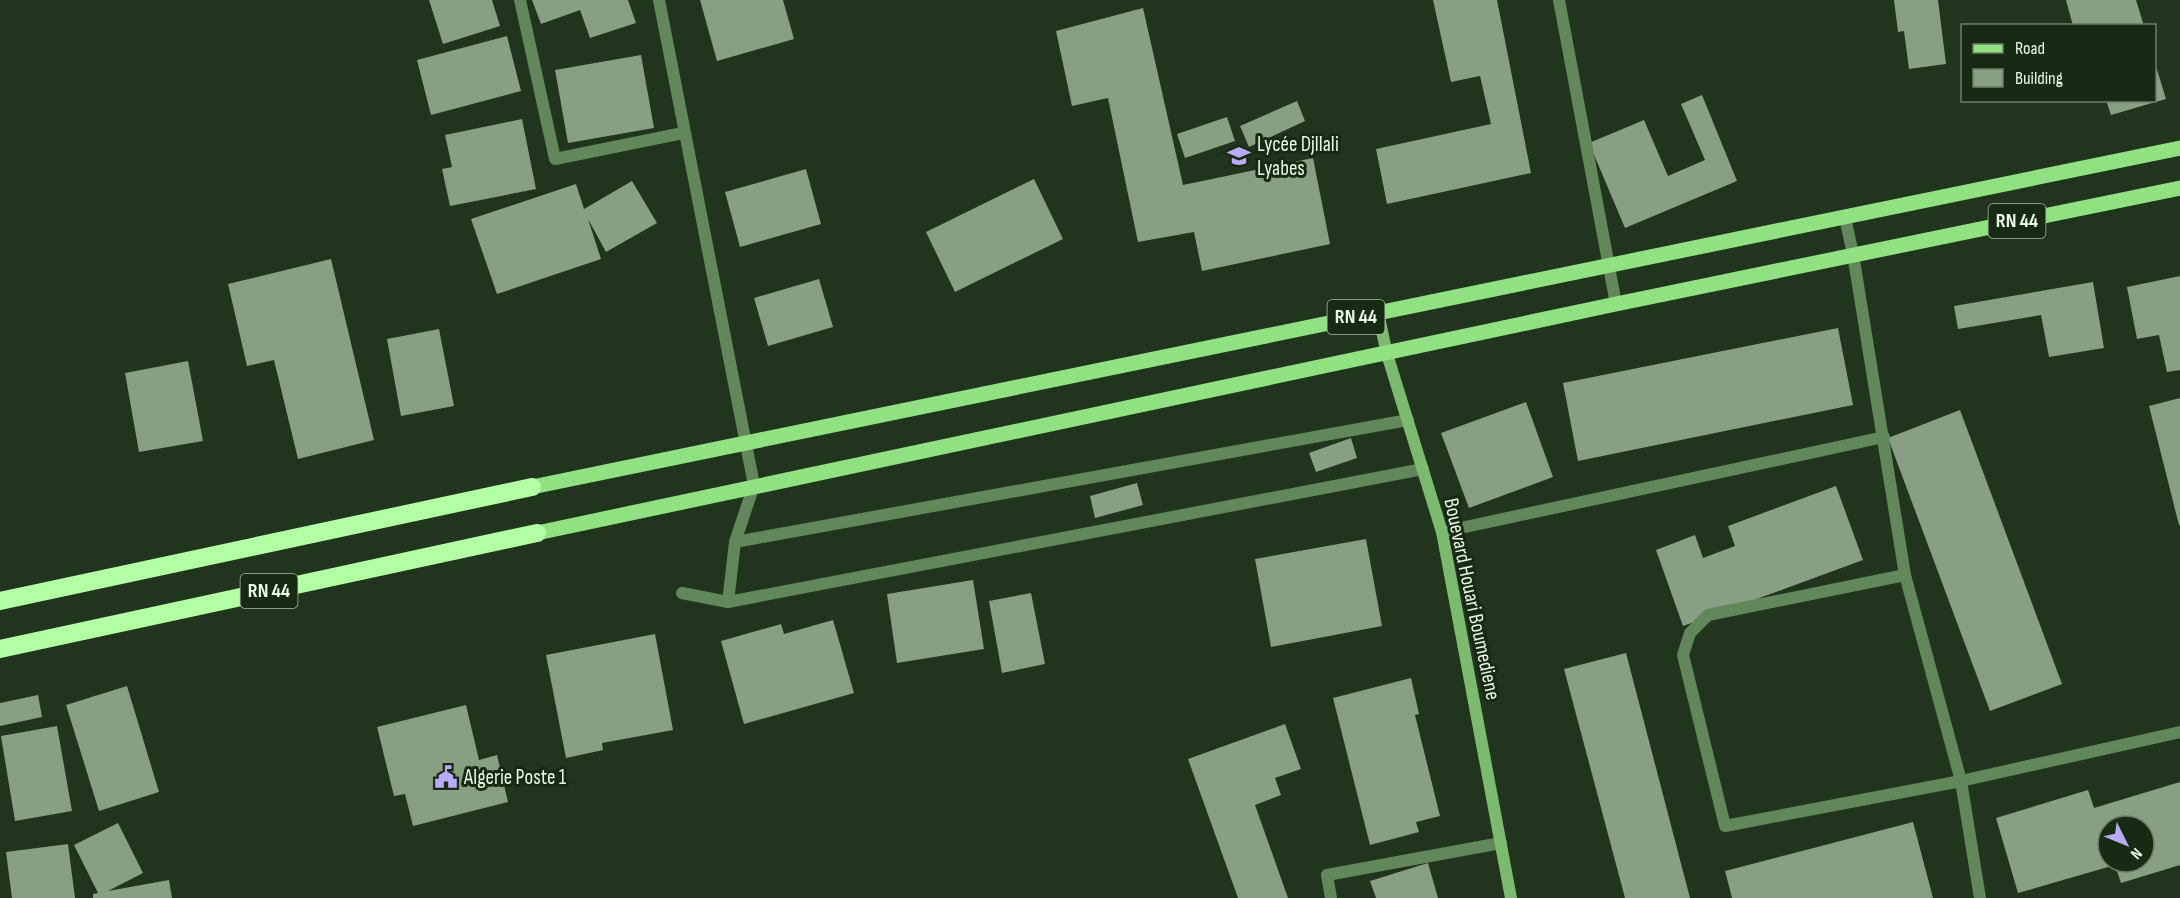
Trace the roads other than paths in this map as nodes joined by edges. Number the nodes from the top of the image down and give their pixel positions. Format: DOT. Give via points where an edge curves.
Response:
graph roads {
  1 [pos="520,0"];
  2 [pos="659,0"];
  3 [pos="1559,0"];
  4 [pos="683,133"];
  5 [pos="2180,148"];
  6 [pos="2180,188"];
  7 [pos="1845,218"];
  8 [pos="1853,254"];
  9 [pos="1609,266"];
  10 [pos="1616,303"];
  11 [pos="1378,313"];
  12 [pos="1387,354"];
  13 [pos="1408,420"];
  14 [pos="1884,437"];
  15 [pos="745,443"];
  16 [pos="1423,469"];
  17 [pos="754,485"];
  18 [pos="532,487"];
  19 [pos="1442,532"];
  20 [pos="537,533"];
  21 [pos="735,542"];
  22 [pos="1905,575"];
  23 [pos="682,593"];
  24 [pos="0,601"];
  25 [pos="728,602"];
  26 [pos="0,649"];
  27 [pos="2180,732"];
  28 [pos="1961,781"];
  29 [pos="1501,843"];
  30 [pos="1331,898"];
  31 [pos="1511,898"];
  32 [pos="1980,898"];
  1 -- 4 [label="street" via="555,159"];
  2 -- 4 [label="street"];
  3 -- 9 [label="street"];
  4 -- 15 [label="street"];
  5 -- 7 [label="main road, RN 44"];
  6 -- 8 [label="main road, RN 44"];
  7 -- 8 [label="street"];
  7 -- 9 [label="main road, RN 44"];
  8 -- 10 [label="main road, RN 44"];
  8 -- 14 [label="street"];
  9 -- 10 [label="street"];
  9 -- 11 [label="main road, RN 44"];
  10 -- 12 [label="main road, RN 44"];
  11 -- 12 [label="street, Bouevard Houari Boumediene"];
  11 -- 15 [label="main road, RN 44"];
  12 -- 13 [label="street, Bouevard Houari Boumediene"];
  12 -- 17 [label="main road, RN 44"];
  13 -- 16 [label="street, Bouevard Houari Boumediene"];
  13 -- 21 [label="street"];
  14 -- 19 [label="street"];
  14 -- 22 [label="street"];
  15 -- 17 [label="street"];
  15 -- 18 [label="main road, RN 44"];
  16 -- 19 [label="street, Bouevard Houari Boumediene"];
  16 -- 25 [label="street"];
  17 -- 20 [label="main road, RN 44"];
  17 -- 21 [label="street"];
  18 -- 24 [label="highway, RN 44"];
  19 -- 29 [label="street, Bouevard Houari Boumediene"];
  20 -- 26 [label="highway, RN 44"];
  21 -- 25 [label="street"];
  22 -- 28 [label="street"];
  22 -- 28 [label="street" via="1708,615 1690,633 1683,655 1725,826"];
  23 -- 25 [label="street"];
  27 -- 28 [label="street"];
  28 -- 32 [label="street"];
  29 -- 30 [label="street" via="1327,875"];
  29 -- 31 [label="street, Bouevard Houari Boumediene"];
}
